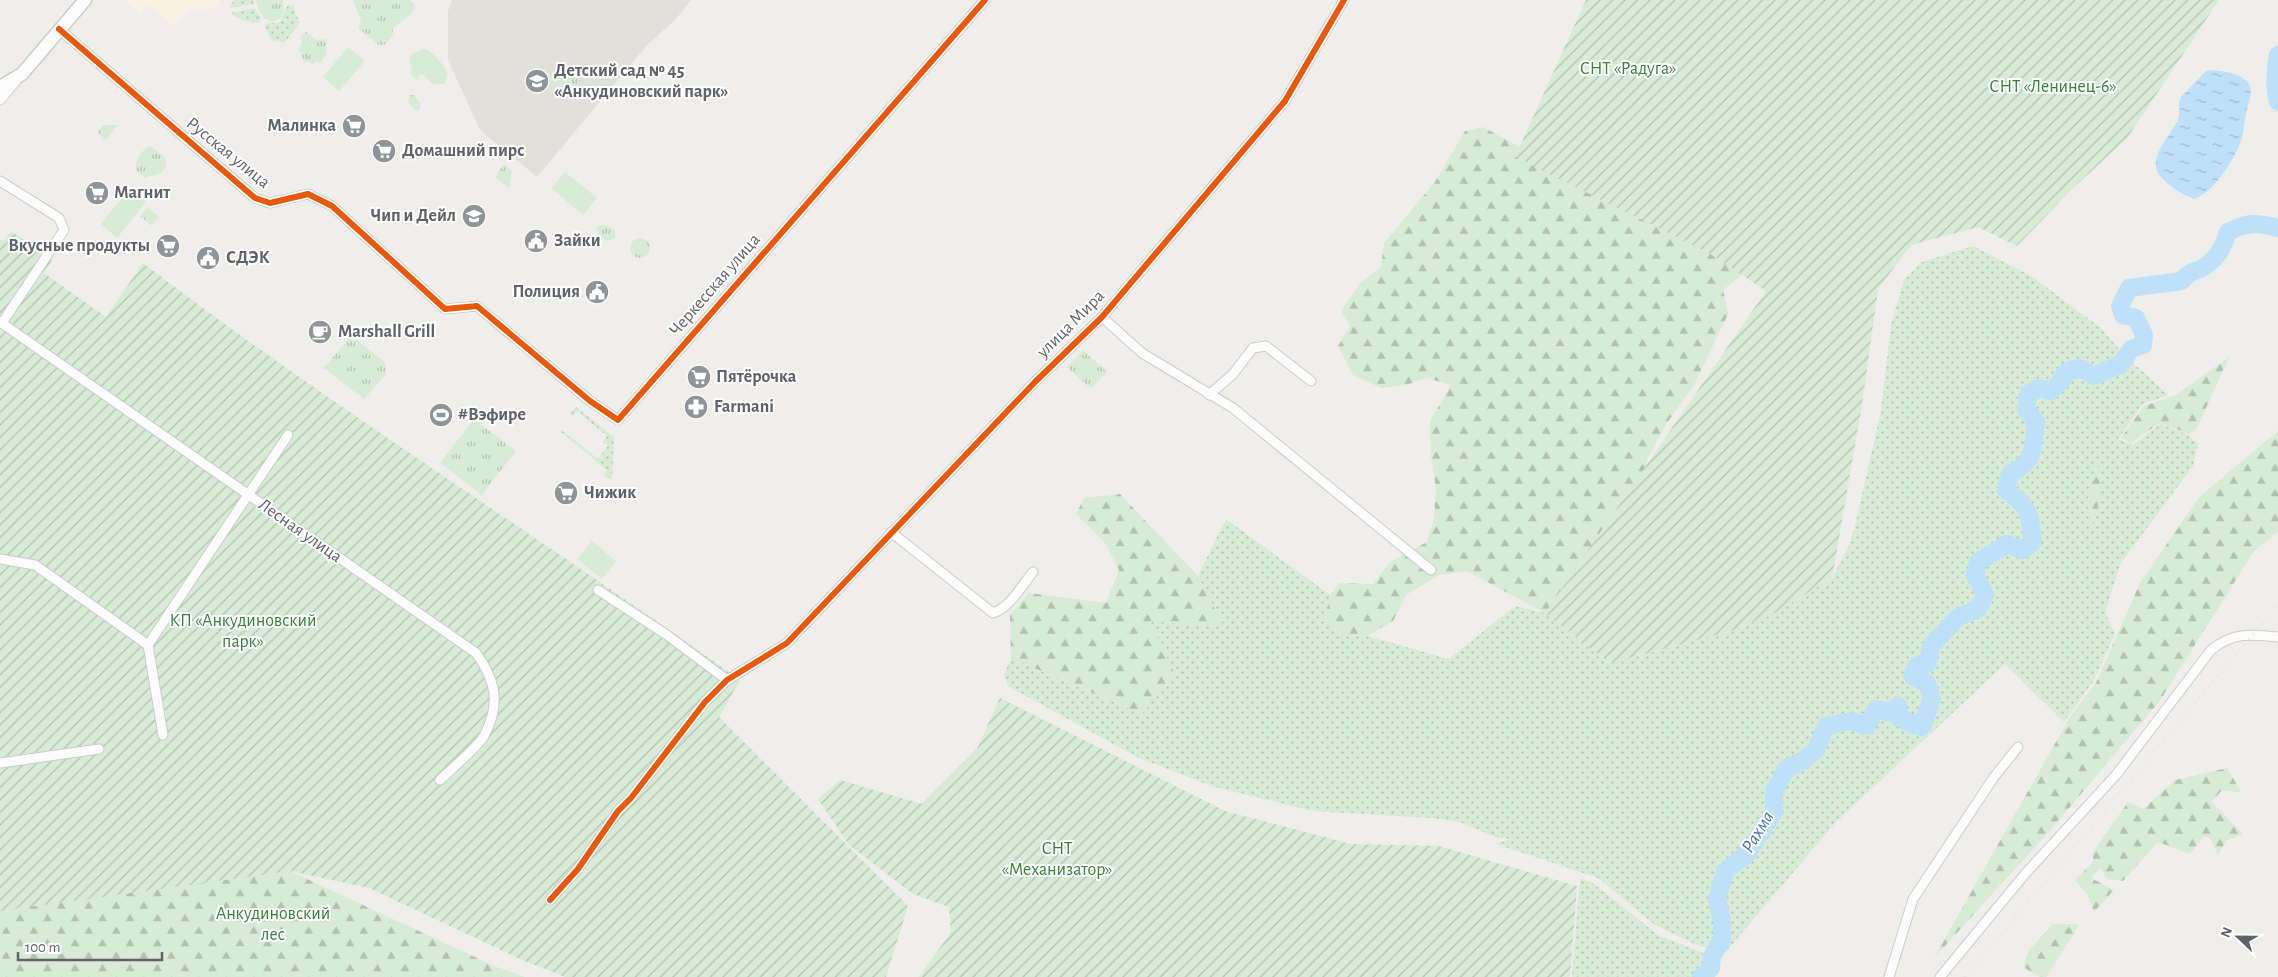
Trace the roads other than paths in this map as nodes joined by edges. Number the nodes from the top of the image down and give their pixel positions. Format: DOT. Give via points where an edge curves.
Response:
graph roads {
  1 [pos="85,0"];
  2 [pos="985,0"];
  3 [pos="1344,0"];
  4 [pos="58,29"];
  5 [pos="22,74"];
  6 [pos="0,87"];
  7 [pos="0,100"];
  8 [pos="0,181"];
  9 [pos="435,300"];
  10 [pos="1102,317"];
  11 [pos="1,322"];
  12 [pos="1310,381"];
  13 [pos="1209,394"];
  14 [pos="288,435"];
  15 [pos="248,495"];
  16 [pos="891,532"];
  17 [pos="0,558"];
  18 [pos="1431,570"];
  19 [pos="1033,572"];
  20 [pos="598,590"];
  21 [pos="2278,637"];
  22 [pos="148,645"];
  23 [pos="727,680"];
  24 [pos="163,735"];
  25 [pos="2018,747"];
  26 [pos="99,748"];
  27 [pos="0,763"];
  28 [pos="440,780"];
  29 [pos="550,900"];
  30 [pos="1889,977"];
  31 [pos="1940,977"];
  1 -- 4 [label="street"];
  2 -- 9 [label="street, Черкесская улица" via="618,420 590,401 477,306 445,309"];
  3 -- 10 [label="street, улица Мира" via="1285,101"];
  4 -- 5 [label="street"];
  4 -- 9 [label="street, Русская улица" via="255,198 270,203 308,194 332,206"];
  5 -- 6 [label="street"];
  5 -- 7 [label="street"];
  8 -- 11 [label="street" via="59,218 64,230"];
  10 -- 13 [label="street, улица Мира" via="1142,353"];
  10 -- 16 [label="street, улица Мира"];
  11 -- 15 [label="street, Лесная улица"];
  12 -- 13 [label="street" via="1266,346 1260,345 1253,348 1233,374"];
  13 -- 18 [label="street, улица Мира" via="1233,408 1286,450"];
  14 -- 15 [label="street"];
  15 -- 22 [label="street"];
  15 -- 28 [label="street, Лесная улица" via="476,654 489,671 495,707 483,737"];
  16 -- 19 [label="street" via="993,613 1009,603"];
  16 -- 23 [label="street, улица Мира" via="787,643"];
  17 -- 22 [label="street" via="34,565"];
  20 -- 23 [label="street" via="667,635"];
  21 -- 31 [label="street" via="2253,634 2224,640 2211,650 2116,775 2025,874"];
  22 -- 24 [label="street"];
  23 -- 29 [label="street, улица Мира" via="618,811 578,869"];
  25 -- 30 [label="street" via="1994,777 1913,900"];
  26 -- 27 [label="street"];
}
